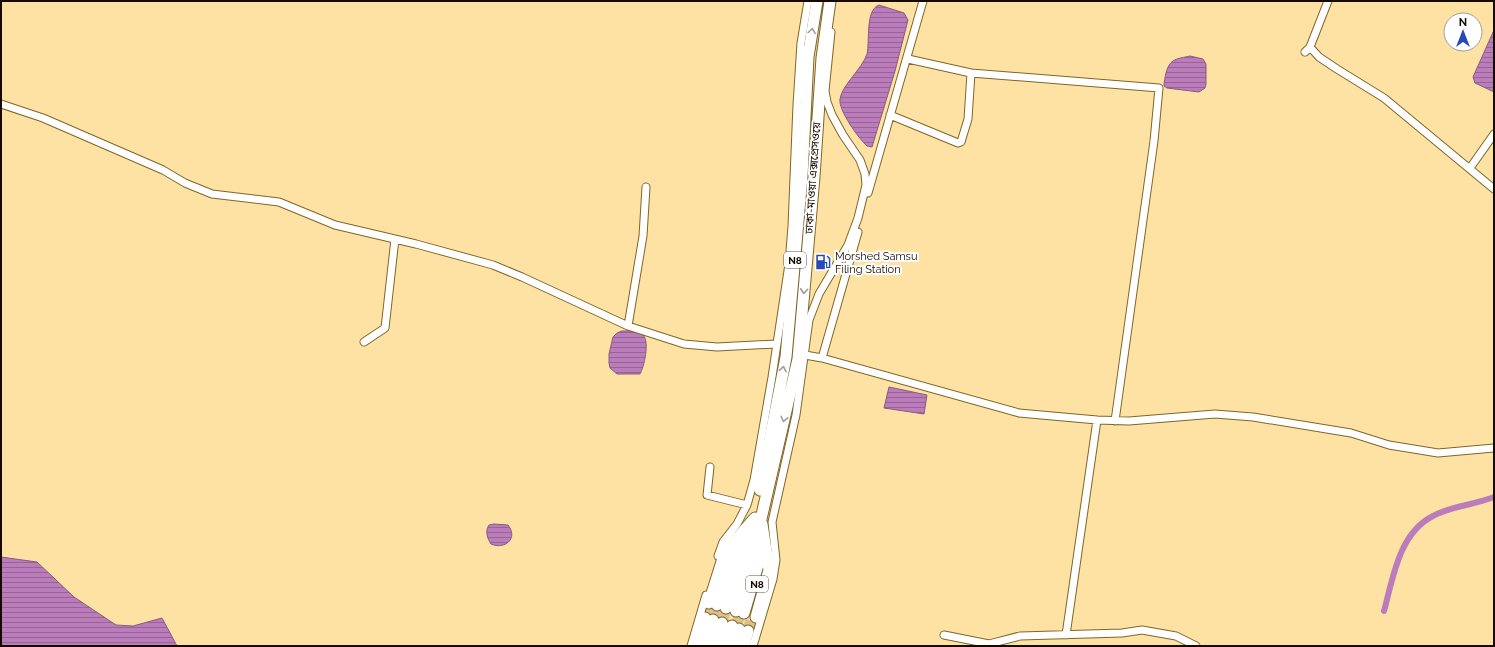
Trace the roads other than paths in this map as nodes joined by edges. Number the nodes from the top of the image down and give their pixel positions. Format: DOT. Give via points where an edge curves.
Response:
graph roads {
  1 [pos="808,1"];
  2 [pos="818,1"];
  3 [pos="830,1"];
  4 [pos="836,1"];
  5 [pos="923,1"];
  6 [pos="1328,1"];
  7 [pos="908,59"];
  8 [pos="971,73"];
  9 [pos="1,104"];
  10 [pos="890,115"];
  11 [pos="1494,134"];
  12 [pos="1470,168"];
  13 [pos="646,187"];
  14 [pos="1494,189"];
  15 [pos="396,239"];
  16 [pos="628,326"];
  17 [pos="364,342"];
  18 [pos="776,344"];
  19 [pos="805,355"];
  20 [pos="822,358"];
  21 [pos="1096,420"];
  22 [pos="1115,421"];
  23 [pos="1494,448"];
  24 [pos="710,467"];
  25 [pos="747,505"];
  26 [pos="752,522"];
  27 [pos="764,537"];
  28 [pos="733,610"];
  29 [pos="728,625"];
  30 [pos="944,635"];
  31 [pos="1066,635"];
  32 [pos="690,646"];
  33 [pos="696,646"];
  34 [pos="700,646"];
  35 [pos="705,646"];
  36 [pos="709,646"];
  37 [pos="715,646"];
  38 [pos="720,646"];
  39 [pos="726,646"];
  40 [pos="731,646"];
  41 [pos="734,646"];
  42 [pos="738,646"];
  43 [pos="744,646"];
  44 [pos="748,646"];
  45 [pos="754,646"];
  46 [pos="1196,646"];
  1 -- 18 [label="street" via="801,43 789,264"];
  26 -- 2 [label="highway, ঢাকা-মাওয়া এক্সপ্রেসওয়ে / N8, one-way" via="786,357 802,176 808,58"];
  3 -- 26 [label="highway, ঢাকা-মাওয়া এক্সপ্রেসওয়ে / N8, one-way" via="822,58 798,359"];
  4 -- 19 [label="street" via="826,84 827,102 839,128 860,160 866,185 848,245 812,309"];
  5 -- 7 [label="street"];
  6 -- 12 [label="street" via="1307,50 1384,98"];
  7 -- 8 [label="street"];
  7 -- 10 [label="street"];
  8 -- 10 [label="street" via="968,119 960,143"];
  8 -- 22 [label="street" via="1159,88"];
  9 -- 15 [label="street" via="43,118 212,194 279,202 335,225"];
  10 -- 20 [label="street"];
  11 -- 12 [label="street"];
  12 -- 14 [label="street"];
  13 -- 16 [label="street" via="643,236"];
  15 -- 16 [label="street" via="493,265"];
  15 -- 17 [label="street" via="385,328"];
  16 -- 18 [label="street" via="684,344 717,347"];
  18 -- 25 [label="street" via="754,480"];
  19 -- 20 [label="street"];
  19 -- 45 [label="street" via="796,415 772,522 776,560 774,573"];
  20 -- 21 [label="street" via="1019,412"];
  21 -- 22 [label="street"];
  21 -- 31 [label="street"];
  22 -- 23 [label="street" via="1215,414 1328,428 1389,445 1438,453"];
  24 -- 25 [label="street" via="707,495"];
  25 -- 32 [label="street" via="723,542"];
  26 -- 27 [label="highway, ঢাকা-মাওয়া এক্সপ্রেসওয়ে / N8"];
  26 -- 28 [label="highway, ঢাকা-মাওয়া এক্সপ্রেসওয়ে / N8"];
  26 -- 28 [label="highway, ঢাকা-মাওয়া এক্সপ্রেসওয়ে / N8"];
  26 -- 28 [label="highway, ঢাকা-মাওয়া এক্সপ্রেসওয়ে / N8" via="734,541"];
  27 -- 28 [label="highway, ঢাকা-মাওয়া এক্সপ্রেসওয়ে / N8"];
  27 -- 28 [label="highway, ঢাকা-মাওয়া এক্সপ্রেসওয়ে / N8" via="767,557"];
  29 -- 33 [label="highway"];
  29 -- 34 [label="highway"];
  29 -- 35 [label="highway"];
  29 -- 36 [label="highway"];
  29 -- 37 [label="highway"];
  29 -- 38 [label="highway"];
  29 -- 39 [label="highway"];
  29 -- 40 [label="highway"];
  29 -- 41 [label="highway"];
  29 -- 42 [label="highway"];
  29 -- 43 [label="highway"];
  29 -- 44 [label="highway"];
  30 -- 31 [label="street" via="989,644 1020,636"];
  31 -- 46 [label="street" via="1142,630 1176,636"];
}
